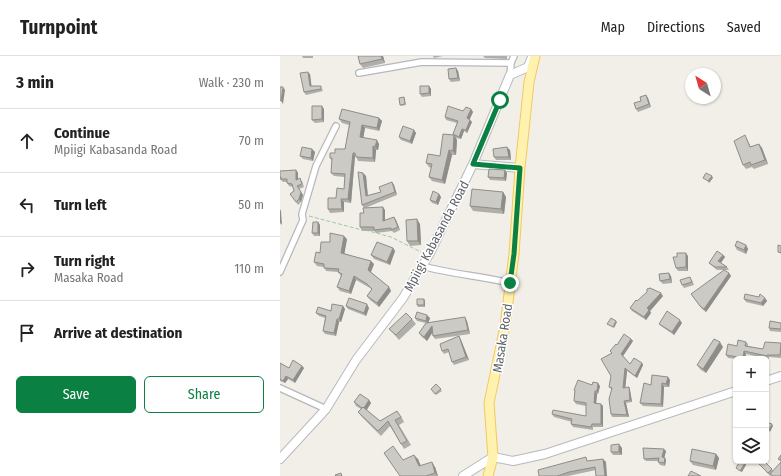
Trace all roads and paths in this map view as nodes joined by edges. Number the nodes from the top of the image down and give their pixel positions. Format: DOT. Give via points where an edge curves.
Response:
graph roads {
  1 [pos="514,56"];
  2 [pos="534,56"];
  3 [pos="511,63"];
  4 [pos="359,73"];
  5 [pos="510,75"];
  6 [pos="336,126"];
  7 [pos="473,164"];
  8 [pos="520,168"];
  9 [pos="302,214"];
  10 [pos="430,253"];
  11 [pos="422,266"];
  12 [pos="280,272"];
  13 [pos="510,283"];
  14 [pos="781,376"];
  15 [pos="769,380"];
  16 [pos="280,388"];
  17 [pos="733,392"];
  18 [pos="326,409"];
  19 [pos="493,457"];
  20 [pos="280,459"];
  21 [pos="463,476"];
  22 [pos="488,476"];
  1 -- 3 [label="street"];
  2 -- 5 [label="main road" via="528,68"];
  2 -- 8 [label="main road, Masaka Road"];
  3 -- 4 [label="street" via="422,62"];
  3 -- 5 [label="street"];
  5 -- 7 [label="main road, Mpiigi Kabasanda Road"];
  6 -- 9 [label="street" via="316,166"];
  7 -- 8 [label="main road"];
  7 -- 10 [label="main road, Mpiigi Kabasanda Road"];
  8 -- 13 [label="main road, Masaka Road"];
  9 -- 10 [label="path" via="391,237 419,252"];
  9 -- 12 [label="street" via="303,220"];
  10 -- 11 [label="main road, Mpiigi Kabasanda Road"];
  11 -- 13 [label="street"];
  11 -- 18 [label="main road, Mpiigi Kabasanda Road" via="403,298 356,360"];
  13 -- 19 [label="main road, Masaka Road" via="505,326 489,403"];
  14 -- 15 [label="main road"];
  16 -- 18 [label="street"];
  17 -- 19 [label="main road" via="545,454 513,461"];
  18 -- 20 [label="main road, Mpiigi Kabasanda Road"];
  19 -- 21 [label="main road"];
  19 -- 22 [label="main road, Masaka Road"];
}
